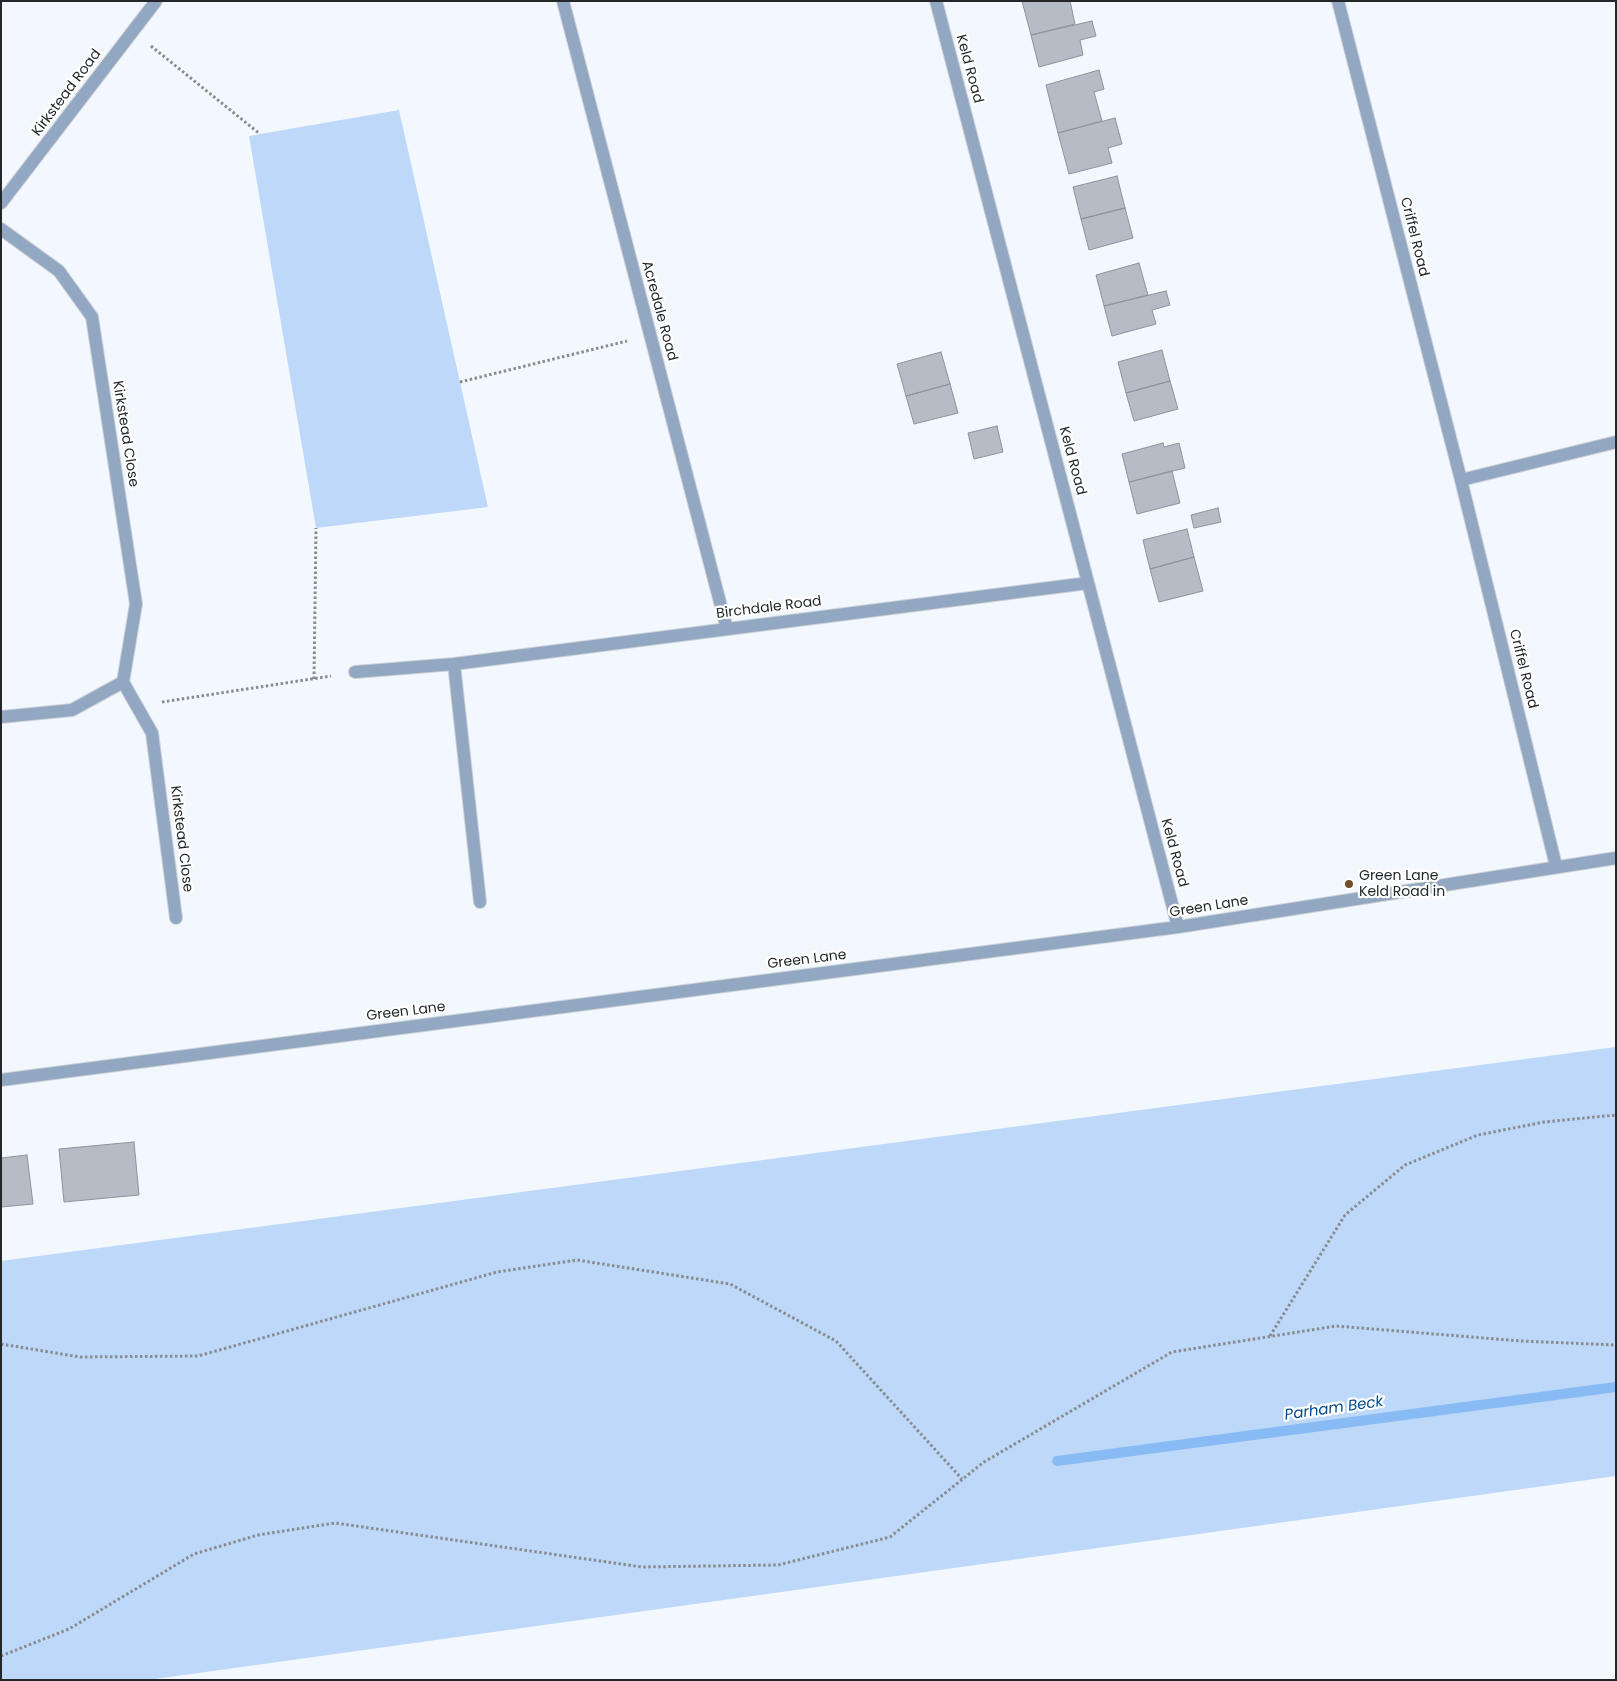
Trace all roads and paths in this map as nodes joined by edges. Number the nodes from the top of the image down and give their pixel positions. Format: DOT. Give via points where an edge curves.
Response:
graph roads {
  1 [pos="156,1"];
  2 [pos="563,1"];
  3 [pos="936,1"];
  4 [pos="1338,1"];
  5 [pos="132,32"];
  6 [pos="260,134"];
  7 [pos="1,203"];
  8 [pos="1,229"];
  9 [pos="650,336"];
  10 [pos="460,382"];
  11 [pos="1616,442"];
  12 [pos="1461,480"];
  13 [pos="316,528"];
  14 [pos="1088,582"];
  15 [pos="727,629"];
  16 [pos="454,664"];
  17 [pos="354,672"];
  18 [pos="314,679"];
  19 [pos="123,682"];
  20 [pos="137,706"];
  21 [pos="1,717"];
  22 [pos="1616,858"];
  23 [pos="1556,866"];
  24 [pos="480,902"];
  25 [pos="176,918"];
  26 [pos="1178,928"];
  27 [pos="1,1080"];
  28 [pos="1616,1115"];
  29 [pos="1270,1337"];
  30 [pos="1,1344"];
  31 [pos="1616,1344"];
  32 [pos="962,1479"];
  33 [pos="1,1656"];
  1 -- 5 [label="street, Kirkstead Road"];
  2 -- 9 [label="street, Acredale Road"];
  3 -- 14 [label="street, Keld Road"];
  4 -- 12 [label="street, Criffel Road"];
  5 -- 6 [label="path"];
  5 -- 7 [label="street, Kirkstead Road"];
  8 -- 19 [label="street, Kirkstead Close" via="59,272 92,316 136,604"];
  9 -- 10 [label="path"];
  9 -- 15 [label="street, Acredale Road"];
  11 -- 12 [label="street"];
  12 -- 23 [label="street, Criffel Road"];
  13 -- 18 [label="path"];
  14 -- 15 [label="street, Birchdale Road"];
  14 -- 26 [label="street, Keld Road"];
  15 -- 16 [label="street, Birchdale Road"];
  16 -- 17 [label="street, Birchdale Road"];
  16 -- 24 [label="street"];
  17 -- 18 [label="path"];
  18 -- 20 [label="path"];
  19 -- 20 [label="street, Kirkstead Close"];
  19 -- 21 [label="street" via="72,710"];
  20 -- 25 [label="street, Kirkstead Close" via="152,733"];
  22 -- 23 [label="street, Green Lane"];
  23 -- 26 [label="street, Green Lane"];
  26 -- 27 [label="street, Green Lane"];
  28 -- 29 [label="path" via="1544,1122 1478,1135 1405,1165 1345,1215"];
  29 -- 31 [label="path" via="1336,1326 1521,1341"];
  29 -- 32 [label="path" via="1172,1352 984,1462"];
  30 -- 32 [label="path" via="80,1356 198,1356 497,1272 577,1260 730,1284 836,1341"];
  32 -- 33 [label="path" via="890,1537 778,1565 642,1567 335,1523 258,1535 194,1554 68,1629"];
}
